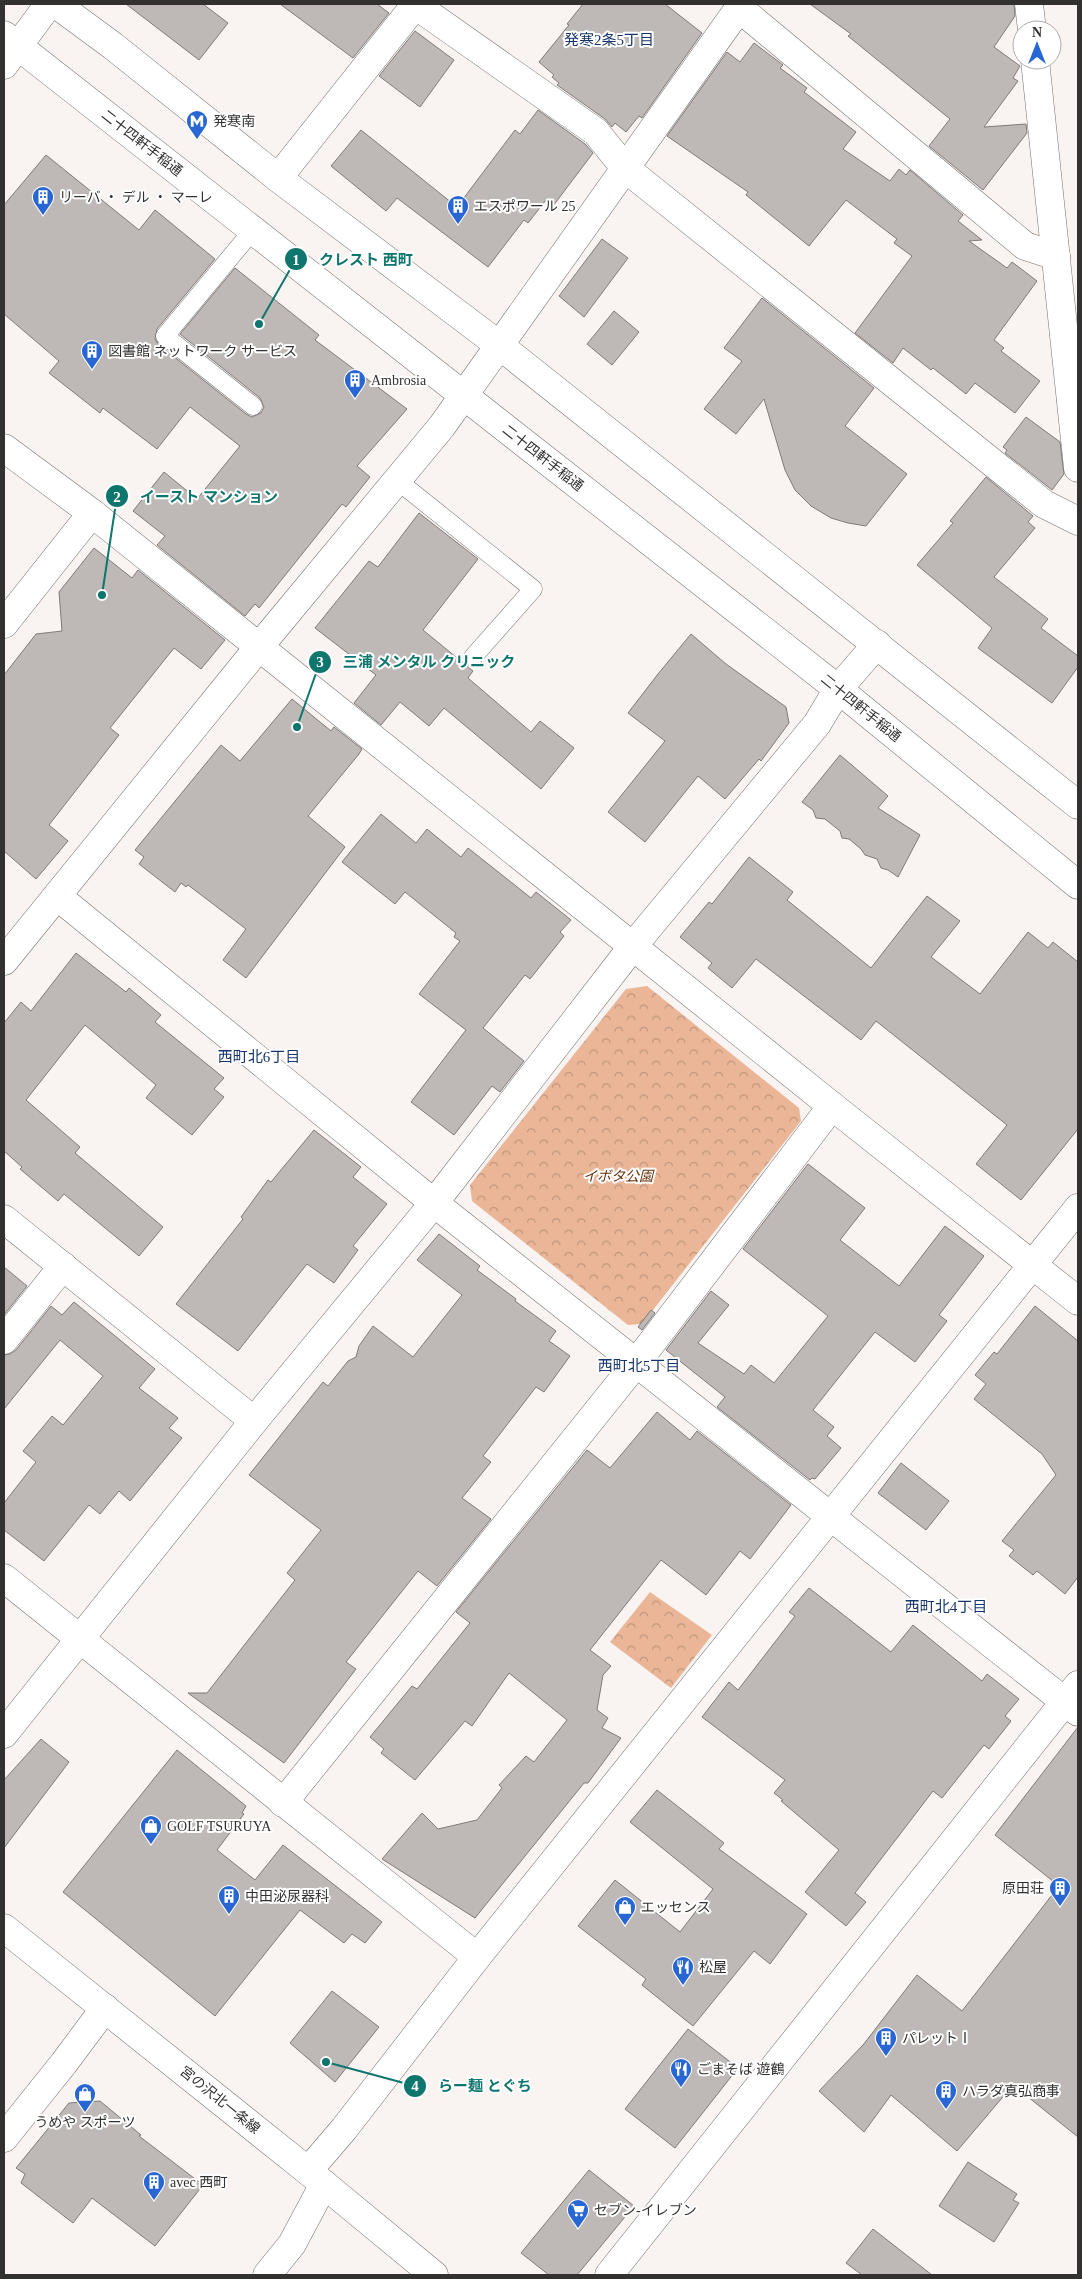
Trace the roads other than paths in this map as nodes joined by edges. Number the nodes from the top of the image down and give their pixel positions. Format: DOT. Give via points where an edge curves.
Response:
graph roads {
  1 [pos="49,4"];
  2 [pos="56,4"];
  3 [pos="415,4"];
  4 [pos="1029,4"];
  5 [pos="740,6"];
  6 [pos="1031,20"];
  7 [pos="8,48"];
  8 [pos="1036,70"];
  9 [pos="625,168"];
  10 [pos="278,178"];
  11 [pos="253,230"];
  12 [pos="1056,256"];
  13 [pos="499,345"];
  14 [pos="464,396"];
  15 [pos="253,406"];
  16 [pos="4,448"];
  17 [pos="1078,468"];
  18 [pos="398,481"];
  19 [pos="92,513"];
  20 [pos="1078,521"];
  21 [pos="4,624"];
  22 [pos="877,644"];
  23 [pos="258,648"];
  24 [pos="473,657"];
  25 [pos="838,688"];
  26 [pos="1078,805"];
  27 [pos="1078,885"];
  28 [pos="57,896"];
  29 [pos="633,946"];
  30 [pos="4,961"];
  31 [pos="832,1106"];
  32 [pos="434,1203"];
  33 [pos="1078,1208"];
  34 [pos="4,1219"];
  35 [pos="1032,1264"];
  36 [pos="63,1266"];
  37 [pos="1078,1301"];
  38 [pos="4,1340"];
  39 [pos="637,1362"];
  40 [pos="254,1421"];
  41 [pos="832,1516"];
  42 [pos="4,1578"];
  43 [pos="79,1640"];
  44 [pos="1074,1700"];
  45 [pos="4,1734"];
  46 [pos="283,1803"];
  47 [pos="4,1928"];
  48 [pos="477,1957"];
  49 [pos="105,2008"];
  50 [pos="4,2138"];
  51 [pos="316,2177"];
  52 [pos="267,2275"];
  53 [pos="434,2275"];
  54 [pos="609,2275"];
  1 -- 7 [label="street"];
  2 -- 10 [label="street" via="114,46"];
  3 -- 9 [label="street" via="596,132"];
  3 -- 10 [label="street"];
  4 -- 6 [label="street"];
  5 -- 9 [label="street"];
  5 -- 12 [label="street" via="1025,246"];
  7 -- 11 [label="street, 二十四軒手稲通"];
  8 -- 12 [label="street"];
  9 -- 13 [label="street"];
  9 -- 20 [label="street" via="1044,504"];
  10 -- 13 [label="street"];
  11 -- 14 [label="street, 二十四軒手稲通"];
  11 -- 15 [label="lane" via="165,336"];
  12 -- 17 [label="street"];
  13 -- 14 [label="street"];
  13 -- 22 [label="street"];
  14 -- 18 [label="street"];
  14 -- 25 [label="street, 二十四軒手稲通"];
  16 -- 19 [label="street"];
  18 -- 23 [label="street"];
  18 -- 24 [label="lane" via="534,588"];
  19 -- 21 [label="street"];
  19 -- 23 [label="street"];
  22 -- 25 [label="street"];
  22 -- 26 [label="street"];
  23 -- 28 [label="street"];
  23 -- 29 [label="street"];
  25 -- 27 [label="street, 二十四軒手稲通"];
  25 -- 29 [label="street" via="817,724"];
  28 -- 30 [label="street"];
  28 -- 32 [label="street"];
  29 -- 31 [label="street"];
  29 -- 32 [label="street"];
  31 -- 35 [label="street"];
  31 -- 39 [label="street"];
  32 -- 39 [label="street"];
  32 -- 40 [label="street"];
  33 -- 35 [label="street"];
  34 -- 36 [label="street"];
  35 -- 37 [label="street"];
  35 -- 41 [label="street"];
  36 -- 38 [label="street"];
  36 -- 40 [label="street"];
  39 -- 41 [label="street"];
  39 -- 46 [label="street"];
  40 -- 43 [label="street"];
  41 -- 44 [label="street"];
  41 -- 48 [label="street"];
  42 -- 43 [label="street"];
  43 -- 45 [label="street"];
  43 -- 46 [label="street"];
  44 -- 54 [label="street"];
  46 -- 48 [label="street"];
  47 -- 49 [label="street, 宮の沢北一条線"];
  48 -- 51 [label="street" via="344,2129"];
  49 -- 50 [label="street"];
  49 -- 51 [label="street, 宮の沢北一条線"];
  51 -- 52 [label="street" via="292,2244"];
  51 -- 53 [label="street, 宮の沢北一条線"];
}
